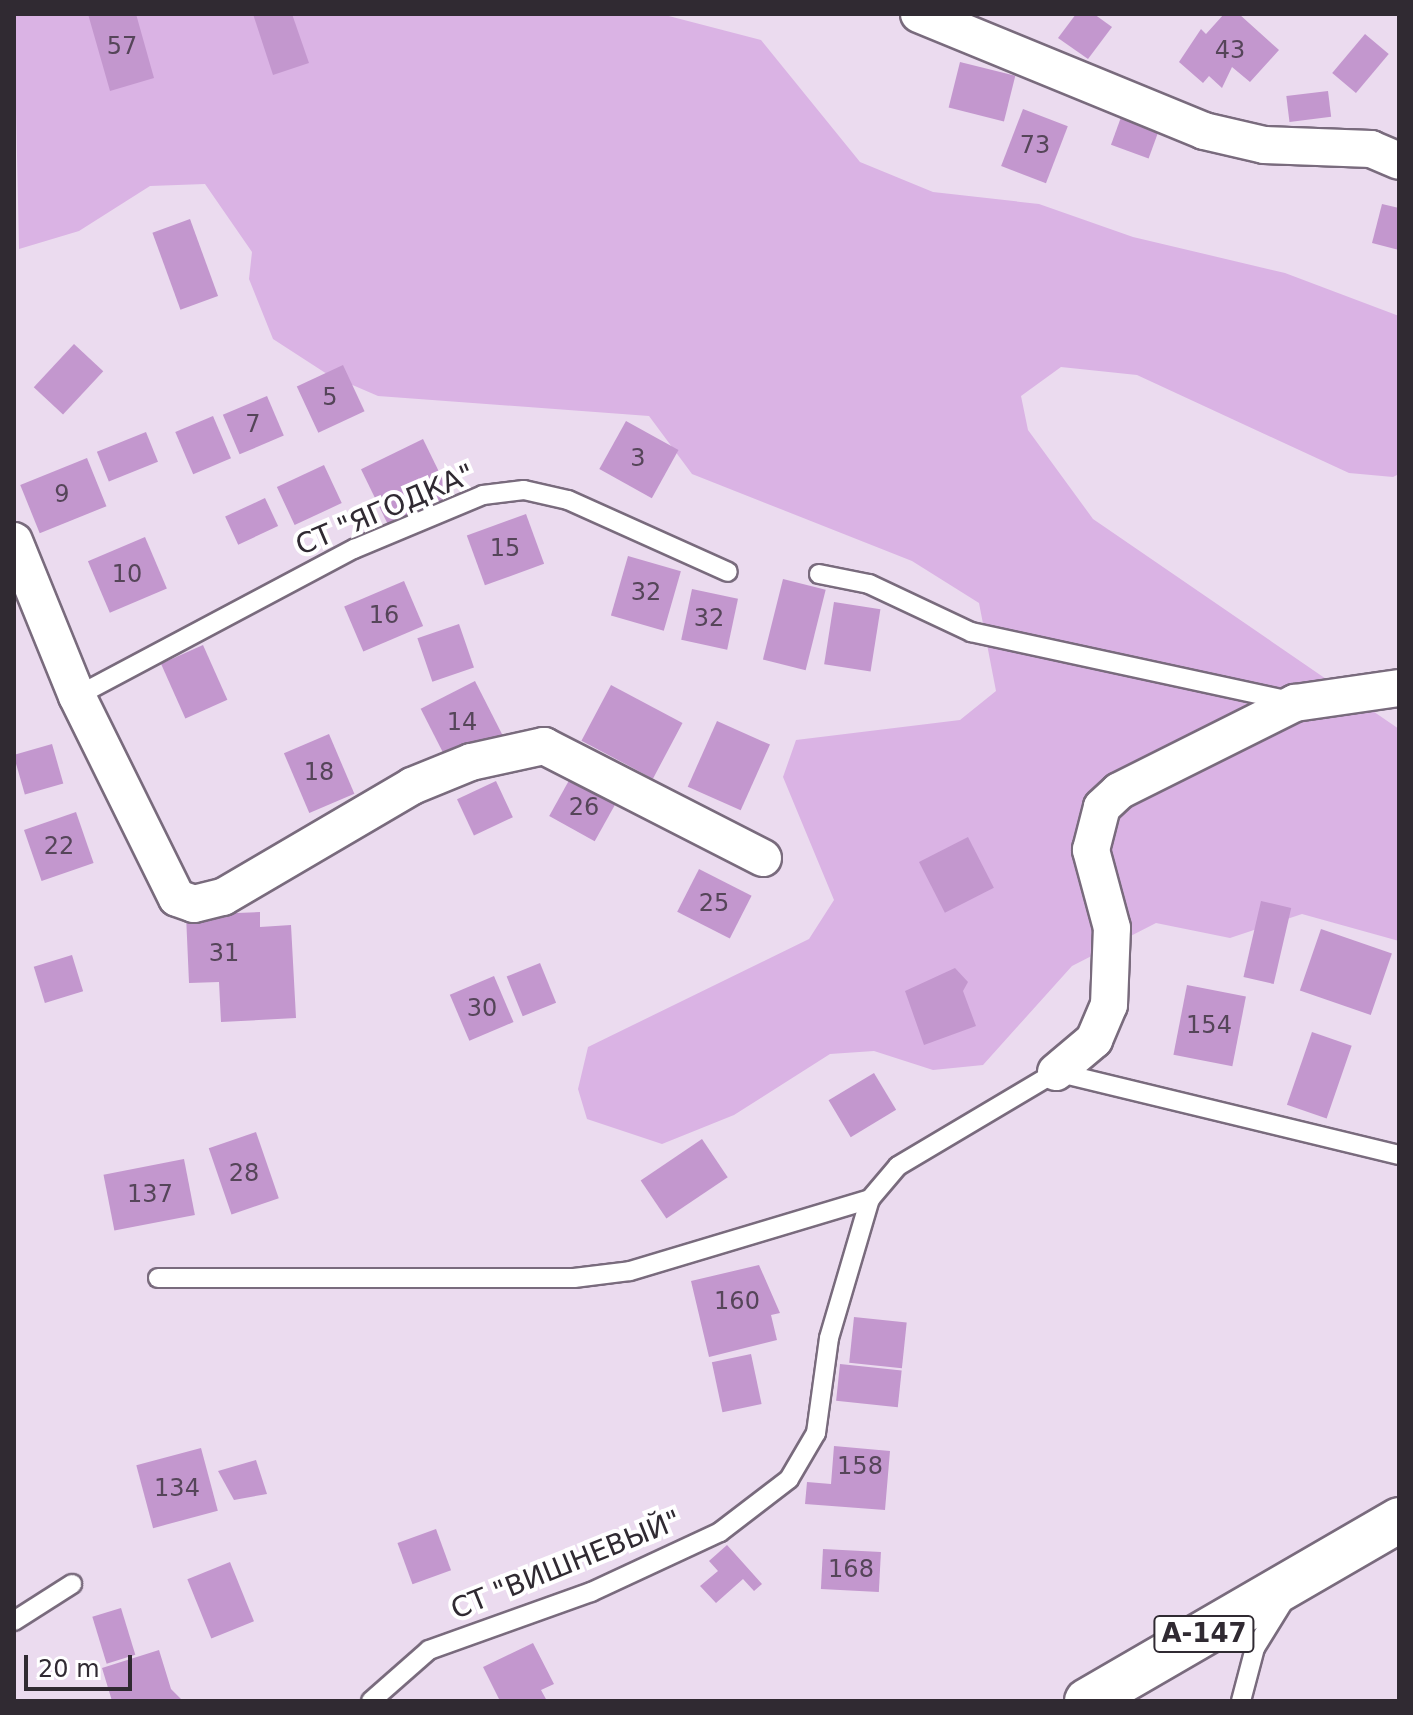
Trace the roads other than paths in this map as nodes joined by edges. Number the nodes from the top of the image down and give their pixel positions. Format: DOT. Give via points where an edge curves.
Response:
graph roads {
  1 [pos="919,14"];
  2 [pos="1399,161"];
  3 [pos="14,541"];
  4 [pos="728,572"];
  5 [pos="819,574"];
  6 [pos="1399,688"];
  7 [pos="77,696"];
  8 [pos="1295,703"];
  9 [pos="763,858"];
  10 [pos="1056,1072"];
  11 [pos="1399,1155"];
  12 [pos="870,1199"];
  13 [pos="158,1278"];
  14 [pos="1399,1520"];
  15 [pos="1320,1568"];
  16 [pos="72,1584"];
  17 [pos="14,1621"];
  18 [pos="371,1701"];
  19 [pos="1087,1701"];
  20 [pos="1241,1701"];
  1 -- 2 [label="street" via="1204,131 1264,145 1371,149"];
  3 -- 7 [label="street"];
  4 -- 7 [label="lane, СТ \"ЯГОДКА\"" via="568,500 524,490 483,495 354,549"];
  5 -- 8 [label="lane" via="869,584 971,632"];
  6 -- 8 [label="street"];
  7 -- 9 [label="street" via="160,874 177,898 194,904 223,897 412,786 498,753 544,746"];
  8 -- 10 [label="street" via="1119,791 1102,807 1091,850 1112,928 1109,1005 1094,1040"];
  10 -- 11 [label="lane"];
  10 -- 12 [label="lane, СТ \"ВИШНЕВЫЙ\"" via="898,1166"];
  12 -- 13 [label="lane" via="630,1271 574,1278"];
  12 -- 18 [label="lane, СТ \"ВИШНЕВЫЙ\"" via="829,1338 816,1433 789,1479 720,1532 591,1592 429,1650"];
  14 -- 15 [label="highway, А-147"];
  15 -- 19 [label="highway, А-147"];
  15 -- 20 [label="lane" via="1285,1599 1255,1648"];
  16 -- 17 [label="lane"];
}
